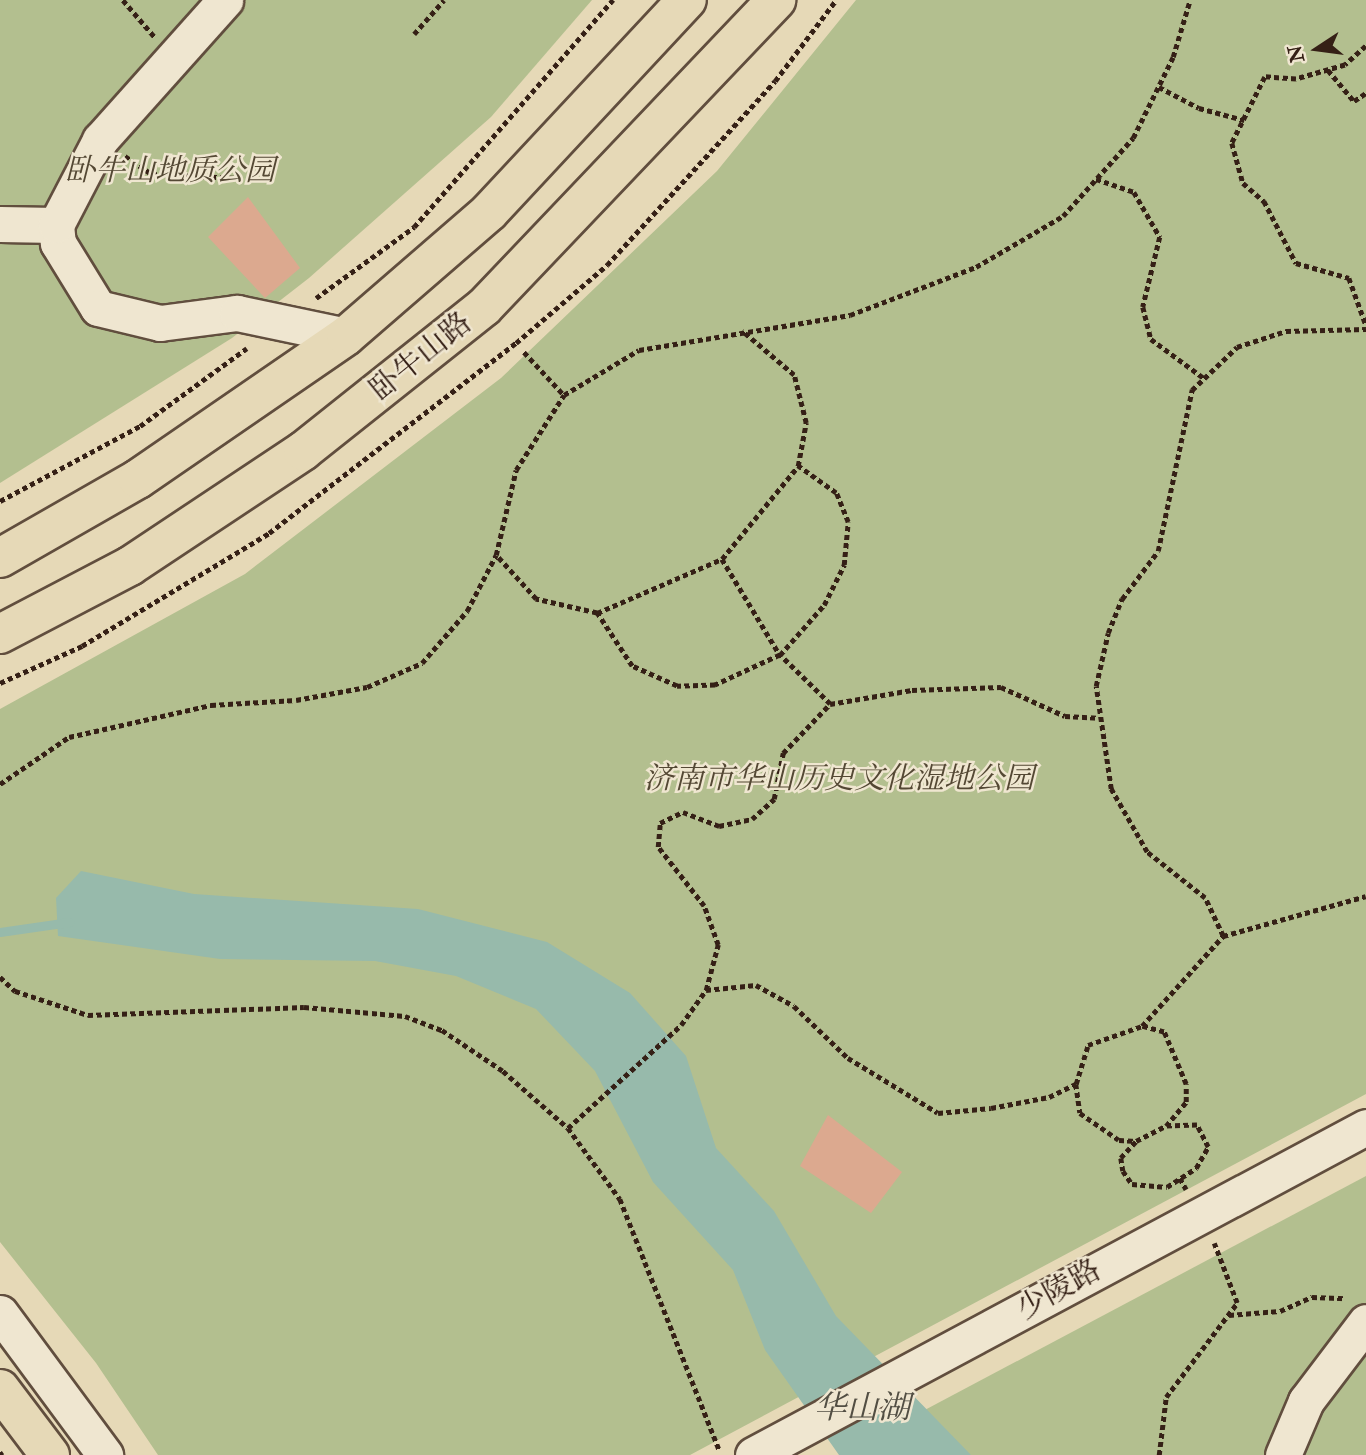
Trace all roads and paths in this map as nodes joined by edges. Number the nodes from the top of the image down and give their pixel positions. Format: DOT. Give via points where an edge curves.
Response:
graph roads {
  1 [pos="122,0"];
  2 [pos="225,0"];
  3 [pos="444,0"];
  4 [pos="613,0"];
  5 [pos="687,0"];
  6 [pos="776,0"];
  7 [pos="1190,0"];
  8 [pos="414,34"];
  9 [pos="1366,46"];
  10 [pos="173,58"];
  11 [pos="1328,70"];
  12 [pos="1158,87"];
  13 [pos="1366,93"];
  14 [pos="1244,120"];
  15 [pos="100,140"];
  16 [pos="238,178"];
  17 [pos="1096,179"];
  18 [pos="0,224"];
  19 [pos="56,225"];
  20 [pos="282,323"];
  21 [pos="1365,328"];
  22 [pos="741,330"];
  23 [pos="346,336"];
  24 [pos="524,352"];
  25 [pos="1205,379"];
  26 [pos="564,395"];
  27 [pos="798,466"];
  28 [pos="0,501"];
  29 [pos="496,555"];
  30 [pos="0,558"];
  31 [pos="722,559"];
  32 [pos="597,613"];
  33 [pos="0,634"];
  34 [pos="780,655"];
  35 [pos="830,704"];
  36 [pos="1098,718"];
  37 [pos="0,784"];
  38 [pos="1366,895"];
  39 [pos="1223,936"];
  40 [pos="0,977"];
  41 [pos="706,990"];
  42 [pos="1142,1026"];
  43 [pos="1076,1084"];
  44 [pos="1166,1126"];
  45 [pos="1366,1127"];
  46 [pos="568,1128"];
  47 [pos="1136,1141"];
  48 [pos="1200,1212"];
  49 [pos="1360,1312"];
  50 [pos="0,1313"];
  51 [pos="1229,1315"];
  52 [pos="0,1389"];
  53 [pos="50,1455"];
  54 [pos="105,1455"];
  55 [pos="722,1455"];
  56 [pos="753,1455"];
  57 [pos="1159,1455"];
  58 [pos="1283,1455"];
  1 -- 10 [label="path"];
  2 -- 10 [label="street"];
  3 -- 8 [label="path"];
  4 -- 20 [label="path" via="414,227"];
  5 -- 23 [label="main road" via="489,212"];
  6 -- 33 [label="main road, 卧牛山路" via="484,307 303,451 130,566"];
  7 -- 12 [label="path"];
  9 -- 11 [label="path" via="1345,65"];
  10 -- 15 [label="street"];
  11 -- 13 [label="path" via="1354,101"];
  11 -- 14 [label="path" via="1296,79 1265,77"];
  12 -- 14 [label="path" via="1199,108"];
  12 -- 17 [label="path" via="1133,138"];
  14 -- 21 [label="path" via="1232,143 1242,183 1264,201 1296,262 1349,278"];
  15 -- 16 [label="path" via="152,174"];
  15 -- 19 [label="street"];
  17 -- 22 [label="path" via="1063,216 976,267 850,315"];
  17 -- 25 [label="path" via="1134,192 1160,237 1143,307 1151,339"];
  18 -- 19 [label="street"];
  19 -- 20 [label="street" via="58,243 98,308 160,323 237,313"];
  20 -- 23 [label="street"];
  20 -- 28 [label="path" via="140,426"];
  21 -- 25 [label="path" via="1286,331 1237,347"];
  22 -- 26 [label="path" via="639,350"];
  22 -- 27 [label="path" via="794,375 806,423"];
  23 -- 30 [label="main road" via="138,479"];
  24 -- 26 [label="path"];
  25 -- 36 [label="path" via="1192,390 1158,551 1122,599 1108,633 1096,686"];
  26 -- 29 [label="path" via="516,470"];
  27 -- 31 [label="path"];
  27 -- 34 [label="path" via="836,493 848,522 844,565 824,606"];
  29 -- 32 [label="path" via="536,600"];
  29 -- 37 [label="path" via="467,611 422,663 367,687 296,700 211,705 69,737"];
  31 -- 32 [label="path"];
  31 -- 34 [label="path"];
  32 -- 34 [label="path" via="632,666 677,686 715,685"];
  34 -- 35 [label="path"];
  35 -- 36 [label="path" via="912,690 1001,687 1065,716"];
  35 -- 41 [label="path" via="783,754 774,799 752,818 719,826 683,812 660,823 658,847 704,906 718,945"];
  36 -- 39 [label="path" via="1111,789 1147,852 1205,898"];
  38 -- 39 [label="path"];
  39 -- 42 [label="path"];
  40 -- 46 [label="path" via="15,991 88,1015 304,1007 405,1016 442,1030 503,1071"];
  41 -- 43 [label="path" via="756,985 794,1006 848,1058 938,1112 1049,1097"];
  41 -- 46 [label="path" via="681,1025"];
  42 -- 43 [label="path" via="1088,1045"];
  42 -- 44 [label="path" via="1164,1032 1186,1084 1186,1102"];
  43 -- 47 [label="path" via="1080,1113 1096,1129"];
  44 -- 47 [label="path"];
  44 -- 47 [label="path" via="1197,1125 1208,1147 1196,1168 1167,1187 1132,1184 1123,1171 1121,1158"];
  45 -- 48 [label="street, 少陵路"];
  46 -- 55 [label="path" via="620,1199"];
  48 -- 51 [label="path" via="1237,1303"];
  48 -- 56 [label="street, 少陵路"];
  49 -- 51 [label="path" via="1312,1297 1280,1311"];
  49 -- 58 [label="street" via="1306,1401"];
  50 -- 54 [label="street"];
  51 -- 57 [label="path" via="1166,1397"];
  52 -- 53 [label="main road"];
}
